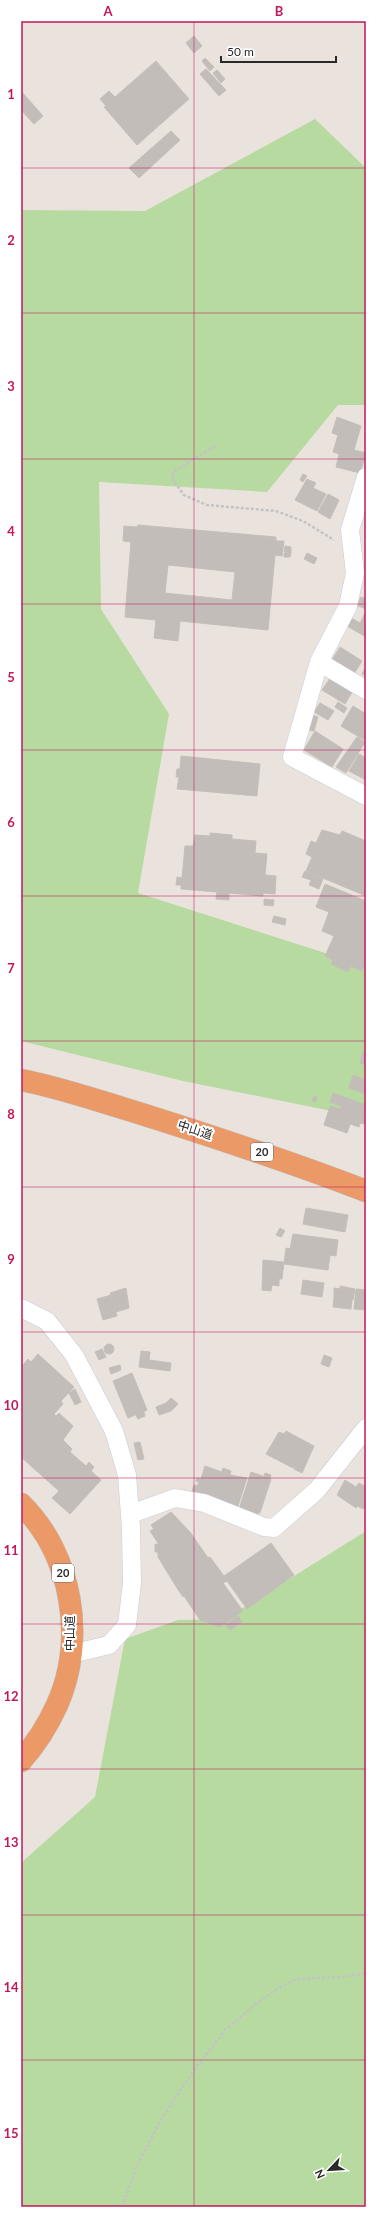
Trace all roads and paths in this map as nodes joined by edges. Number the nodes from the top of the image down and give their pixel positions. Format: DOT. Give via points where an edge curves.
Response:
graph roads {
  1 [pos="215,446"];
  2 [pos="366,477"];
  3 [pos="352,550"];
  4 [pos="319,662"];
  5 [pos="366,690"];
  6 [pos="366,795"];
  7 [pos="21,1080"];
  8 [pos="366,1191"];
  9 [pos="21,1308"];
  10 [pos="366,1428"];
  11 [pos="21,1504"];
  12 [pos="131,1514"];
  13 [pos="71,1654"];
  14 [pos="21,1761"];
  15 [pos="366,1973"];
  16 [pos="122,2207"];
  1 -- 3 [label="path" via="173,472 173,480 184,495 207,505 276,511 303,521"];
  2 -- 3 [label="street" via="350,530"];
  3 -- 4 [label="street" via="355,573 348,606"];
  4 -- 5 [label="street"];
  4 -- 6 [label="street" via="292,757"];
  7 -- 8 [label="highway, 中山道 / 20" via="67,1089 164,1120 277,1157"];
  9 -- 12 [label="street" via="47,1321 74,1355 114,1431 127,1476"];
  10 -- 12 [label="street" via="317,1490 274,1528 264,1527 204,1503 176,1498"];
  11 -- 13 [label="highway, 中山道 / 20" via="43,1531 65,1580 71,1612"];
  12 -- 13 [label="street" via="132,1583 127,1625 109,1644"];
  13 -- 14 [label="highway, 中山道 / 20" via="57,1706"];
  15 -- 16 [label="path" via="296,1979 266,1997 226,2029 194,2070 161,2120 136,2165"];
}
